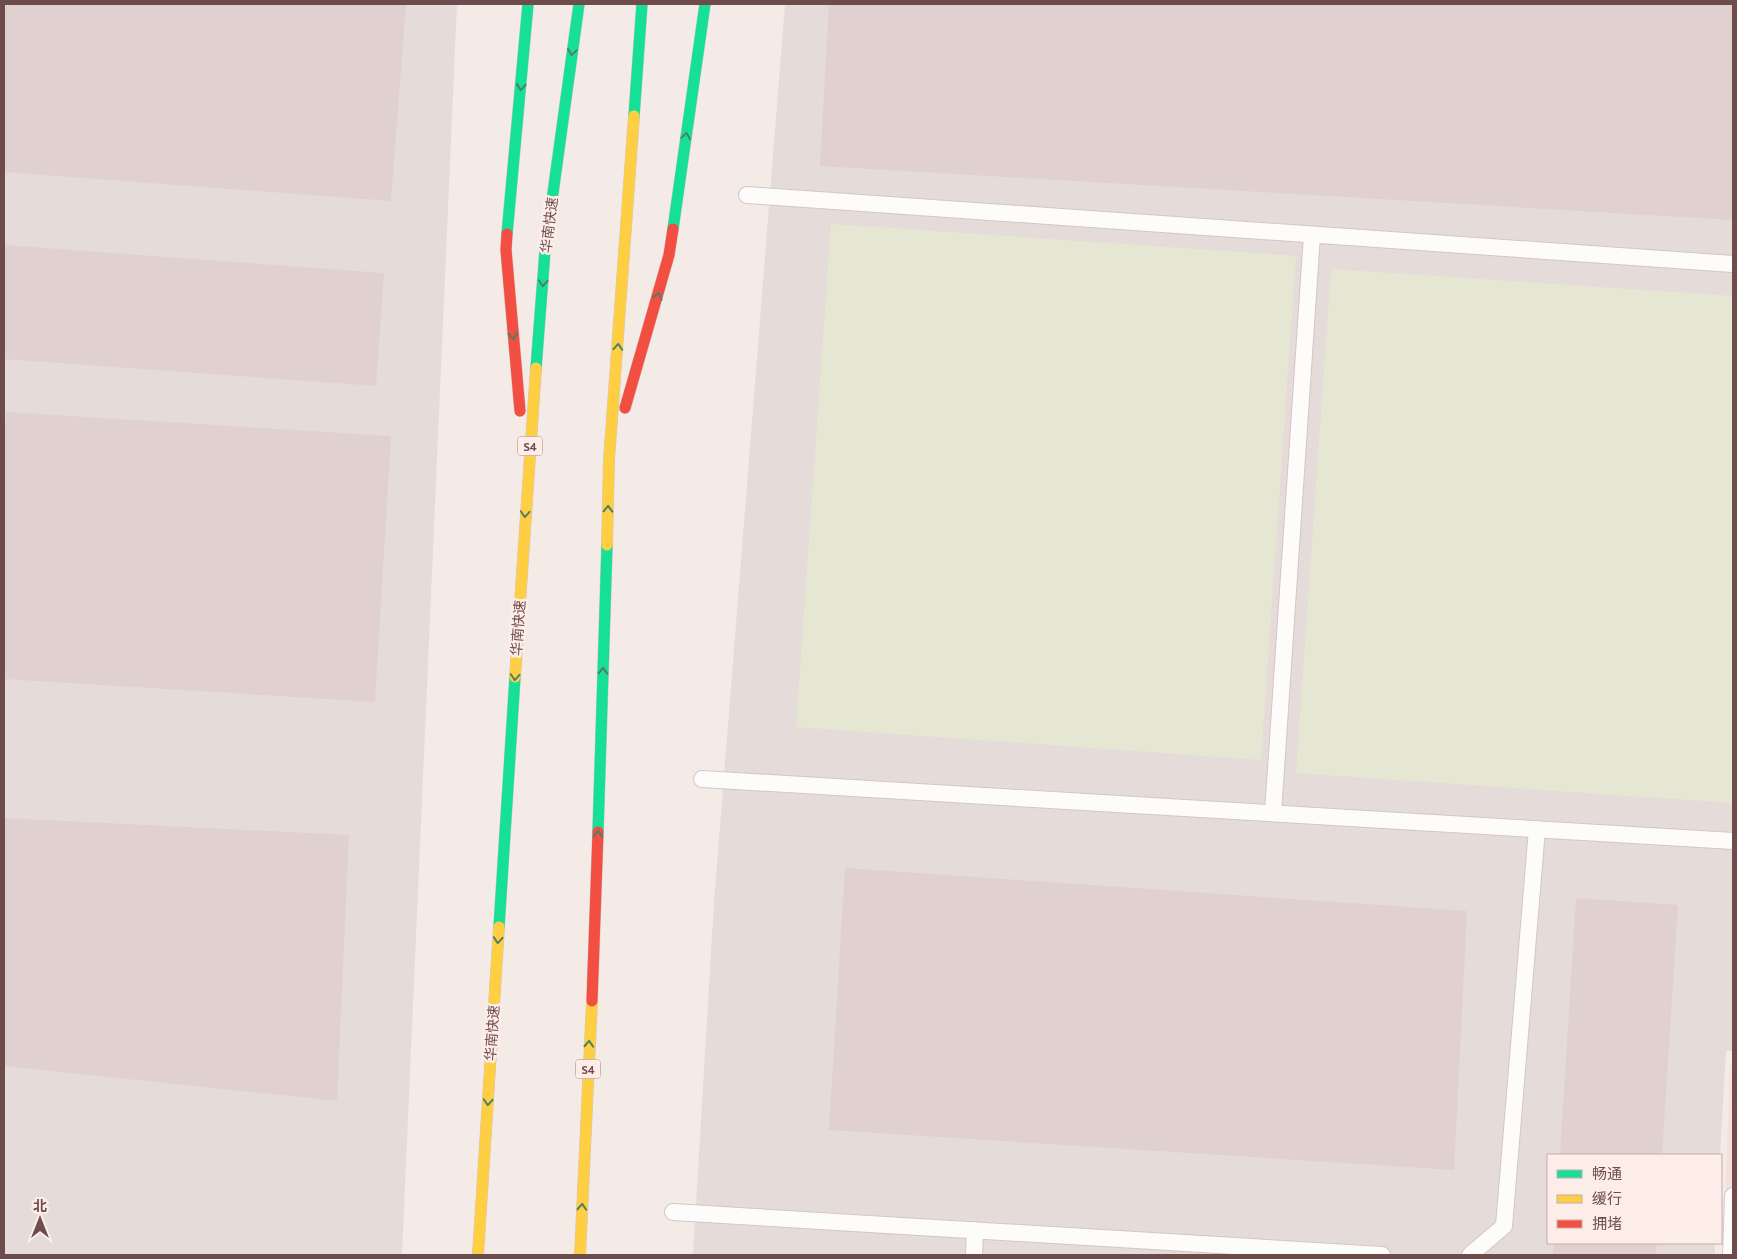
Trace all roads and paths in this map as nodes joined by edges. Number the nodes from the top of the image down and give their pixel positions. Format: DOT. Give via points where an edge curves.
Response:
graph roads {
  1 [pos="528,4"];
  2 [pos="579,4"];
  3 [pos="642,4"];
  4 [pos="705,4"];
  5 [pos="747,195"];
  6 [pos="1312,235"];
  7 [pos="1733,264"];
  8 [pos="609,460"];
  9 [pos="527,491"];
  10 [pos="702,779"];
  11 [pos="1273,814"];
  12 [pos="1537,829"];
  13 [pos="1733,841"];
  14 [pos="1733,1196"];
  15 [pos="673,1212"];
  16 [pos="975,1230"];
  17 [pos="478,1255"];
  18 [pos="580,1255"];
  19 [pos="974,1255"];
  20 [pos="1382,1255"];
  21 [pos="1470,1255"];
  22 [pos="1731,1255"];
  1 -- 9 [label="highway, one-way" via="506,250"];
  2 -- 9 [label="highway, 华南快速 / S4, one-way" via="545,251"];
  8 -- 3 [label="highway, S4, one-way"];
  8 -- 4 [label="highway, one-way" via="670,255"];
  5 -- 6 [label="lane"];
  6 -- 7 [label="lane"];
  6 -- 11 [label="lane"];
  18 -- 8 [label="highway, S4, one-way" via="597,882"];
  9 -- 17 [label="highway, 华南快速 / S4, one-way"];
  10 -- 11 [label="lane"];
  11 -- 12 [label="lane"];
  12 -- 13 [label="lane"];
  12 -- 21 [label="lane" via="1504,1226"];
  14 -- 22 [label="lane"];
  15 -- 16 [label="lane"];
  16 -- 19 [label="lane"];
  16 -- 20 [label="lane"];
}
